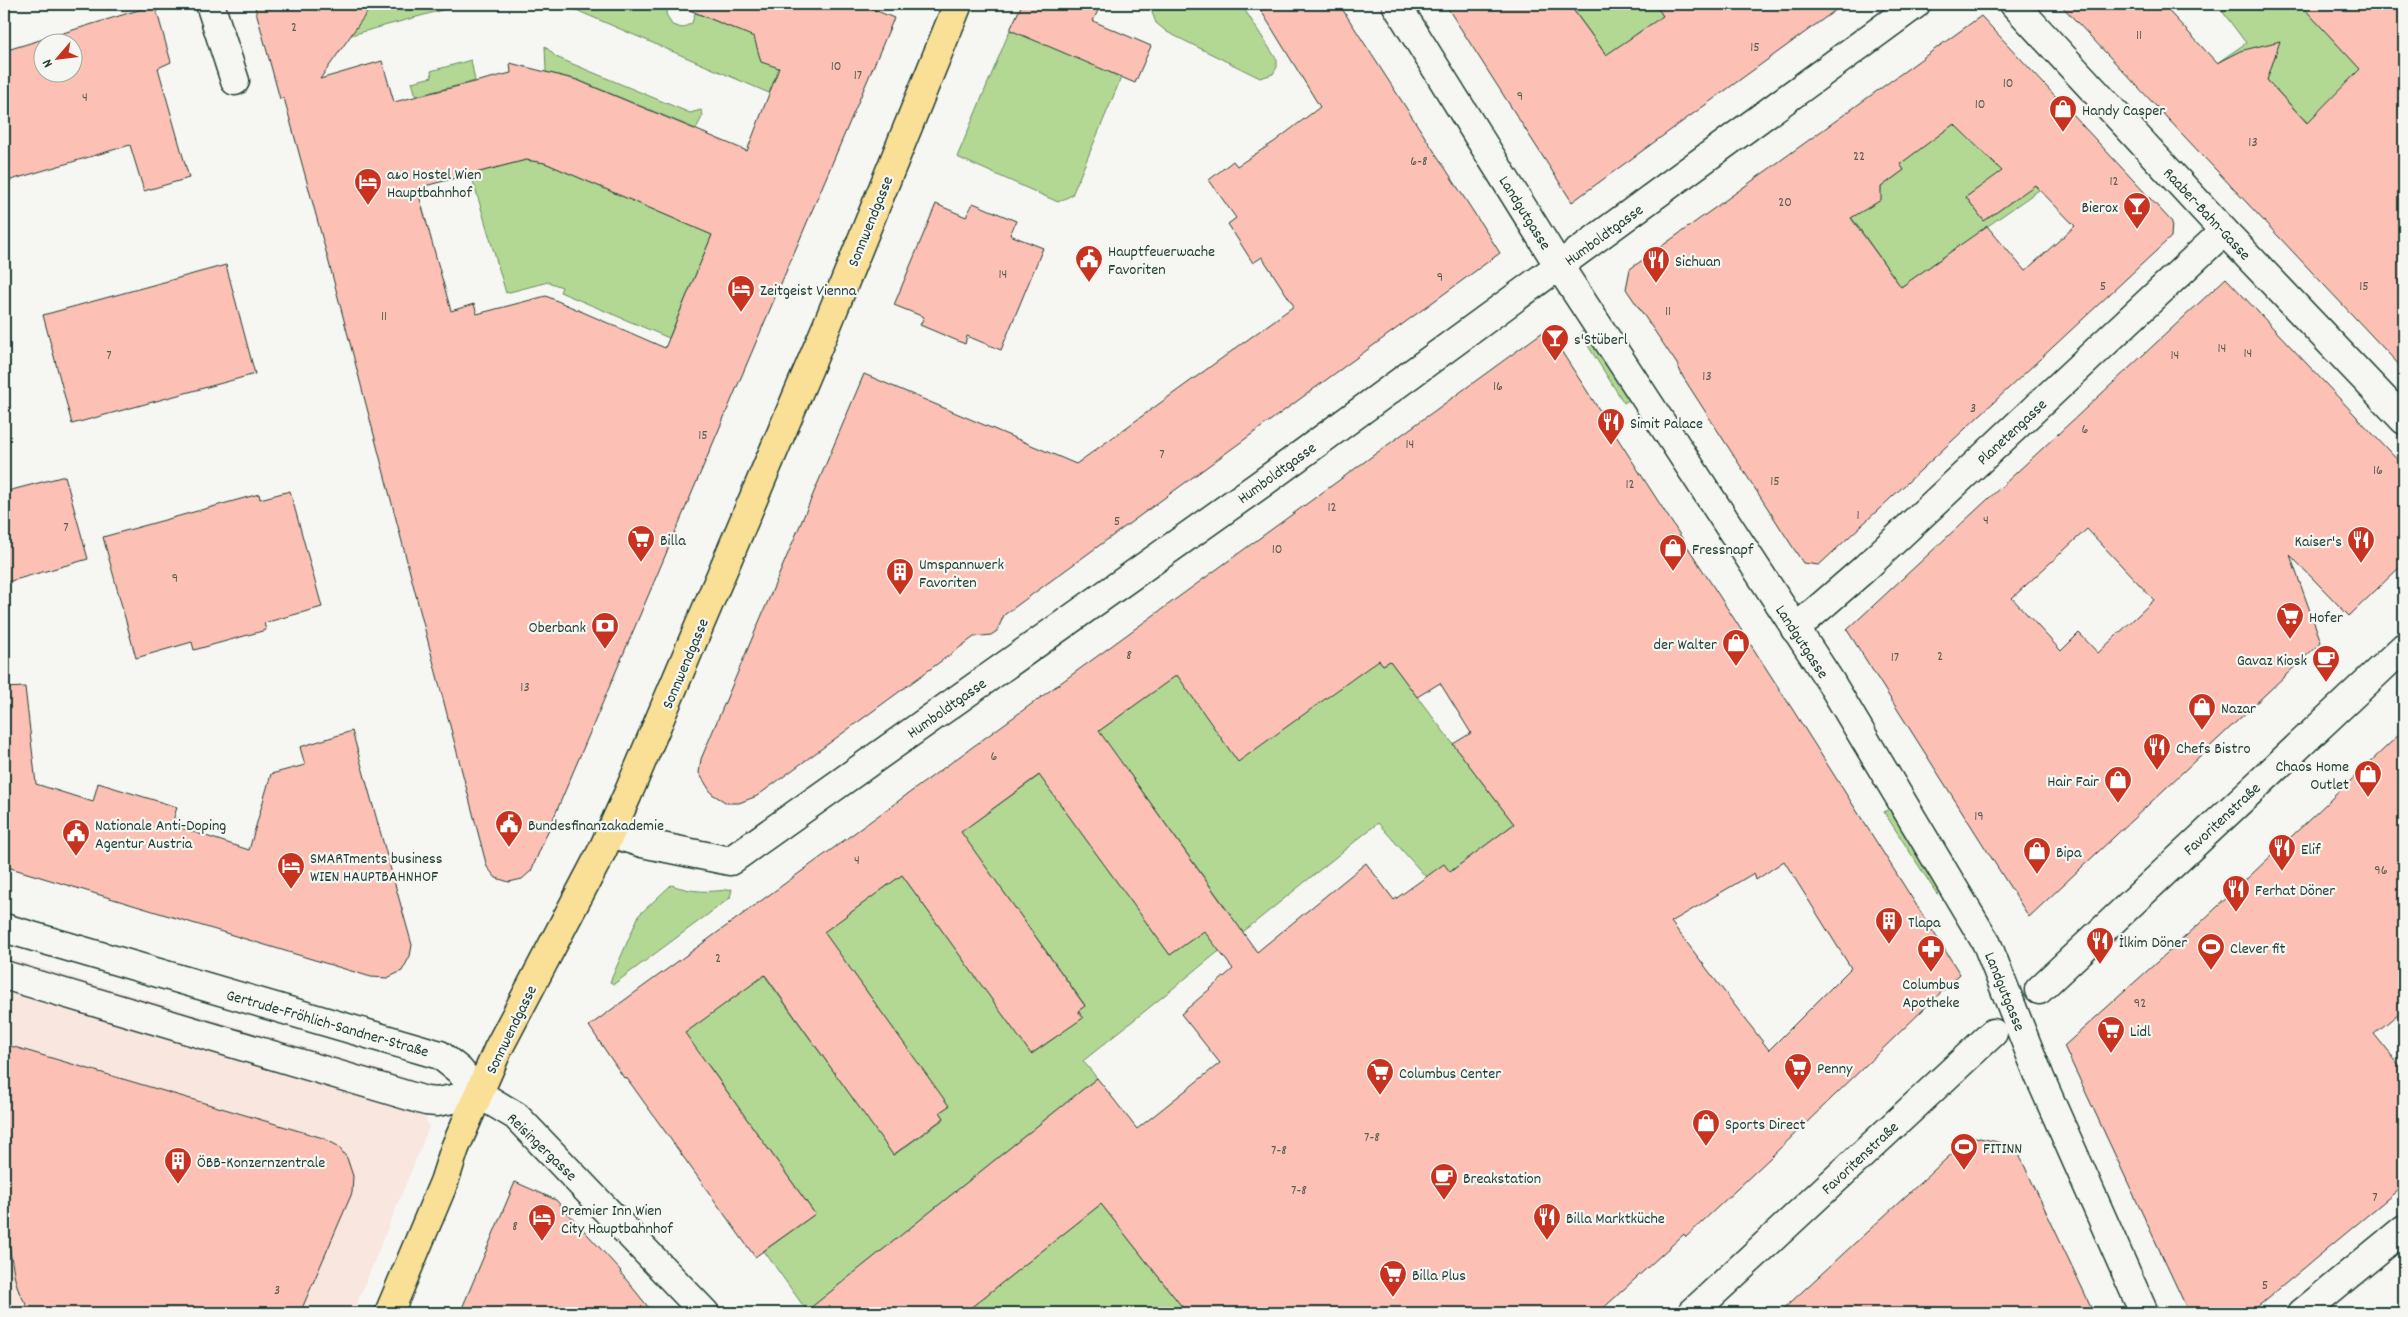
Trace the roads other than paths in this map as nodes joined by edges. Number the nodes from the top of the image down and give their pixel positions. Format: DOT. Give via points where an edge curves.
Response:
graph roads {
  1 [pos="210,4"];
  2 [pos="958,4"];
  3 [pos="1396,4"];
  4 [pos="1916,4"];
  5 [pos="2014,4"];
  6 [pos="235,81"];
  7 [pos="2224,230"];
  8 [pos="1559,266"];
  9 [pos="2404,420"];
  10 [pos="1795,629"];
  11 [pos="2404,646"];
  12 [pos="610,833"];
  13 [pos="4,928"];
  14 [pos="4,976"];
  15 [pos="2039,990"];
  16 [pos="1993,1033"];
  17 [pos="479,1094"];
  18 [pos="2404,1230"];
  19 [pos="389,1313"];
  20 [pos="705,1313"];
  21 [pos="1692,1313"];
  22 [pos="2144,1313"];
  23 [pos="2302,1313"];
  1 -- 6 [label="street"];
  2 -- 12 [label="main road, Sonnwendgasse" via="828,323"];
  3 -- 8 [label="street, Landgutgasse"];
  4 -- 8 [label="street, Humboldtgasse"];
  5 -- 7 [label="street, Raaber-Bahn-Gasse"];
  7 -- 9 [label="street, Raaber-Bahn-Gasse"];
  7 -- 10 [label="street, Planetengasse"];
  8 -- 10 [label="street, Landgutgasse"];
  8 -- 12 [label="street, Humboldtgasse" via="1261,484 730,861"];
  10 -- 22 [label="street, Landgutgasse" via="1830,681 1987,944 2040,1078"];
  11 -- 15 [label="street, Favoritenstraße"];
  12 -- 17 [label="main road, Sonnwendgasse" via="498,1049"];
  13 -- 17 [label="street, Gertrude-Fröhlich-Sandner-Straße" via="440,1055 459,1070"];
  14 -- 17 [label="street" via="426,1101"];
  16 -- 21 [label="street, Favoritenstraße"];
  17 -- 19 [label="main road, Sonnwendgasse"];
  17 -- 20 [label="street, Reisingergasse" via="516,1116"];
  18 -- 23 [label="street"];
}
